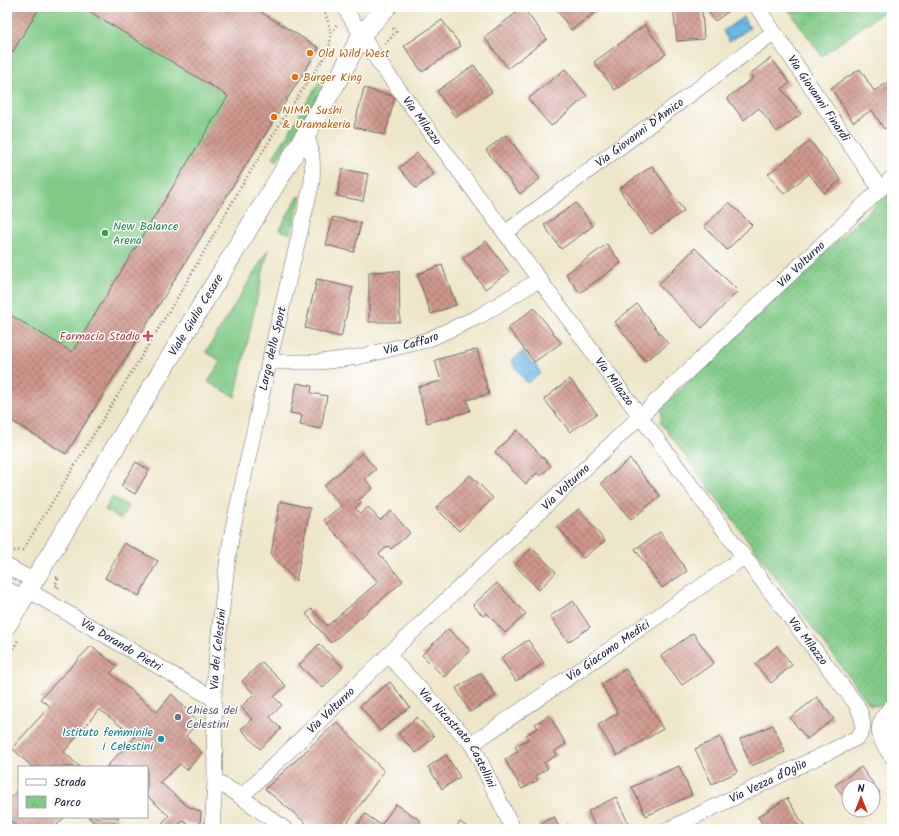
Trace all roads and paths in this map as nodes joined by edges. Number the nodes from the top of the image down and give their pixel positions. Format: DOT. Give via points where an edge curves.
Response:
graph roads {
  1 [pos="323,7"];
  2 [pos="344,7"];
  3 [pos="387,7"];
  4 [pos="757,7"];
  5 [pos="774,32"];
  6 [pos="362,34"];
  7 [pos="306,134"];
  8 [pos="892,178"];
  9 [pos="880,189"];
  10 [pos="505,233"];
  11 [pos="540,279"];
  12 [pos="269,362"];
  13 [pos="641,417"];
  14 [pos="7,552"];
  15 [pos="744,557"];
  16 [pos="227,565"];
  17 [pos="7,566"];
  18 [pos="23,589"];
  19 [pos="7,625"];
  20 [pos="388,655"];
  21 [pos="214,699"];
  22 [pos="892,706"];
  23 [pos="862,729"];
  24 [pos="472,744"];
  25 [pos="892,757"];
  26 [pos="215,781"];
  27 [pos="241,797"];
  28 [pos="212,829"];
  29 [pos="285,829"];
  30 [pos="513,829"];
  31 [pos="669,829"];
  1 -- 14 [label="path" via="331,34 328,52 241,187 185,285 23,550"];
  2 -- 6 [label="street, Via Milazzo"];
  3 -- 6 [label="street, Viale Giulio Cesare"];
  4 -- 5 [label="street, Via Giovanni Finardi"];
  5 -- 9 [label="street, Via Giovanni Finardi"];
  5 -- 10 [label="street, Via Giovanni D'Amico"];
  6 -- 7 [label="street, Viale Giulio Cesare"];
  6 -- 10 [label="street, Via Milazzo" via="378,61"];
  7 -- 12 [label="street, Largo dello Sport" via="313,161 312,182"];
  7 -- 18 [label="street, Viale Giulio Cesare"];
  8 -- 9 [label="street, Via Volturno"];
  9 -- 13 [label="street, Via Volturno"];
  10 -- 11 [label="street, Via Milazzo"];
  11 -- 12 [label="street, Via Caffaro" via="480,316 427,340 358,357 321,362"];
  11 -- 13 [label="street, Via Milazzo"];
  12 -- 16 [label="street, Largo dello Sport"];
  13 -- 15 [label="street, Via Milazzo"];
  13 -- 20 [label="street, Via Volturno"];
  15 -- 23 [label="street, Via Milazzo" via="856,704 861,713"];
  15 -- 24 [label="street, Via Giacomo Medici"];
  16 -- 21 [label="street, Via dei Celestini"];
  17 -- 18 [label="street, Via Dorando Pietri"];
  18 -- 19 [label="street, Viale Giulio Cesare"];
  18 -- 21 [label="street, Via Dorando Pietri"];
  20 -- 24 [label="street, Via Nicostrato Castellini"];
  20 -- 27 [label="street, Via Volturno"];
  21 -- 26 [label="street, Via dei Celestini"];
  22 -- 25 [label="street" via="882,717 879,731 880,740"];
  23 -- 31 [label="street, Via Vezza d'Oglio" via="859,736 847,743"];
  24 -- 30 [label="street, Via Nicostrato Castellini"];
  26 -- 27 [label="street"];
  26 -- 28 [label="street, Via dei Celestini"];
  27 -- 29 [label="street"];
}
